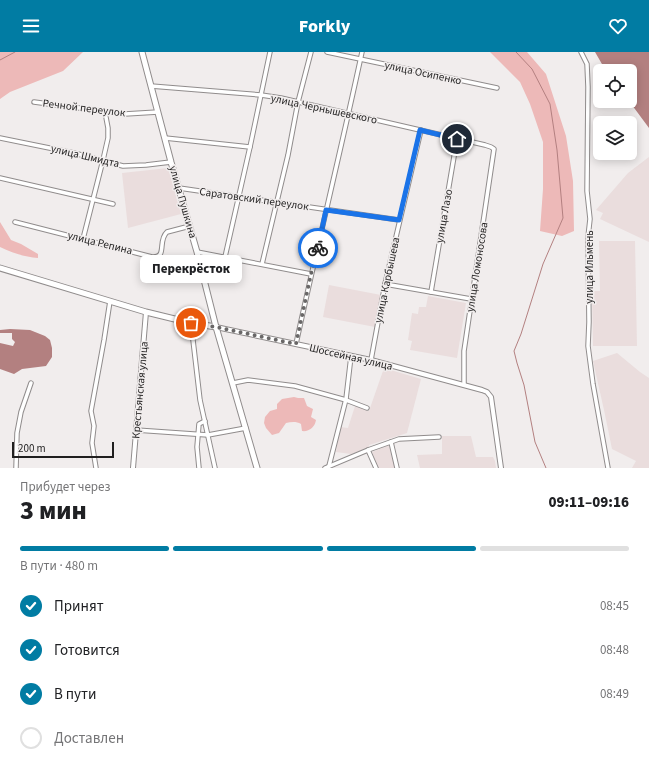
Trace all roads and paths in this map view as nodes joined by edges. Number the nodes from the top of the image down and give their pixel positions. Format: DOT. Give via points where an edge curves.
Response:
graph roads {
  1 [pos="142,52"];
  2 [pos="270,52"];
  3 [pos="311,52"];
  4 [pos="327,52"];
  5 [pos="362,52"];
  6 [pos="581,52"];
  7 [pos="360,60"];
  8 [pos="151,86"];
  9 [pos="497,88"];
  10 [pos="261,95"];
  11 [pos="34,102"];
  12 [pos="298,102"];
  13 [pos="105,112"];
  14 [pos="158,112"];
  15 [pos="349,114"];
  16 [pos="420,130"];
  17 [pos="0,138"];
  18 [pos="165,138"];
  19 [pos="457,139"];
  20 [pos="250,147"];
  21 [pos="494,149"];
  22 [pos="103,160"];
  23 [pos="171,162"];
  24 [pos="0,178"];
  25 [pos="179,188"];
  26 [pos="239,197"];
  27 [pos="93,200"];
  28 [pos="276,202"];
  29 [pos="113,204"];
  30 [pos="326,210"];
  31 [pos="399,220"];
  32 [pos="15,222"];
  33 [pos="190,226"];
  34 [pos="84,239"];
  35 [pos="197,252"];
  36 [pos="225,257"];
  37 [pos="262,264"];
  38 [pos="0,268"];
  39 [pos="311,274"];
  40 [pos="385,284"];
  41 [pos="431,292"];
  42 [pos="471,299"];
  43 [pos="110,301"];
  44 [pos="146,312"];
  45 [pos="191,323"];
  46 [pos="216,327"];
  47 [pos="296,344"];
  48 [pos="352,356"];
  49 [pos="371,360"];
  50 [pos="31,383"];
  51 [pos="232,383"];
  52 [pos="464,384"];
  53 [pos="346,400"];
  54 [pos="367,408"];
  55 [pos="205,421"];
  56 [pos="246,428"];
  57 [pos="136,430"];
  58 [pos="199,434"];
  59 [pos="208,435"];
  60 [pos="439,437"];
  61 [pos="390,442"];
  62 [pos="368,450"];
  63 [pos="329,466"];
  64 [pos="16,468"];
  65 [pos="96,468"];
  66 [pos="133,468"];
  67 [pos="199,468"];
  68 [pos="215,468"];
  69 [pos="257,468"];
  70 [pos="325,468"];
  71 [pos="376,468"];
  72 [pos="397,468"];
  73 [pos="501,468"];
  74 [pos="608,468"];
  1 -- 8 [label="main road, улица Пушкина"];
  2 -- 10 [label="street"];
  3 -- 12 [label="street"];
  4 -- 7 [label="street, улица Осипенко"];
  5 -- 7 [label="street"];
  6 -- 74 [label="street, улица Ильмень" via="587,64 588,87 588,346"];
  7 -- 9 [label="street, улица Осипенко"];
  7 -- 15 [label="street"];
  8 -- 10 [label="street, улица Чернышевского"];
  8 -- 14 [label="main road, улица Пушкина"];
  10 -- 12 [label="street, улица Чернышевского"];
  10 -- 20 [label="street"];
  11 -- 13 [label="street, Речной переулок"];
  12 -- 15 [label="street, улица Чернышевского"];
  12 -- 28 [label="street"];
  13 -- 14 [label="street, Речной переулок"];
  13 -- 22 [label="street" via="108,138"];
  14 -- 18 [label="main road, улица Пушкина"];
  15 -- 16 [label="street, улица Чернышевского"];
  15 -- 30 [label="street"];
  16 -- 19 [label="street, улица Чернышевского"];
  16 -- 31 [label="street, улица Карбышева"];
  17 -- 22 [label="street, улица Шмидта"];
  18 -- 20 [label="street"];
  18 -- 23 [label="main road, улица Пушкина"];
  19 -- 21 [label="street, улица Чернышевского"];
  19 -- 41 [label="street, улица Лазо"];
  20 -- 26 [label="street"];
  21 -- 42 [label="street, улица Ломоносова"];
  22 -- 23 [label="street, улица Шмидта" via="123,166"];
  22 -- 27 [label="street"];
  23 -- 25 [label="main road, улица Пушкина"];
  24 -- 27 [label="street"];
  25 -- 26 [label="street, Саратовский переулок"];
  25 -- 33 [label="main road, улица Пушкина"];
  26 -- 28 [label="street, Саратовский переулок"];
  26 -- 36 [label="street"];
  27 -- 29 [label="street"];
  27 -- 34 [label="street"];
  28 -- 30 [label="street, Саратовский переулок"];
  28 -- 37 [label="street"];
  30 -- 31 [label="street, Саратовский переулок"];
  30 -- 39 [label="street"];
  31 -- 40 [label="street, улица Карбышева"];
  32 -- 34 [label="street, улица Репина"];
  33 -- 34 [label="street, улица Репина" via="167,232 163,239 162,252 157,257"];
  33 -- 35 [label="main road, улица Пушкина"];
  35 -- 36 [label="street"];
  35 -- 46 [label="main road, улица Пушкина"];
  36 -- 37 [label="street"];
  37 -- 39 [label="street"];
  38 -- 43 [label="main road, Шоссейная улица"];
  39 -- 47 [label="street"];
  40 -- 41 [label="street"];
  40 -- 49 [label="street, улица Карбышева"];
  41 -- 42 [label="street"];
  42 -- 52 [label="street, улица Ломоносова" via="464,351"];
  43 -- 44 [label="main road, Шоссейная улица"];
  43 -- 65 [label="street" via="91,411"];
  44 -- 45 [label="main road, Шоссейная улица"];
  44 -- 57 [label="street, Крестьянская улица"];
  45 -- 46 [label="main road, Шоссейная улица"];
  45 -- 55 [label="street"];
  46 -- 47 [label="street, Шоссейная улица"];
  46 -- 51 [label="main road, улица Пушкина"];
  47 -- 48 [label="street, Шоссейная улица"];
  48 -- 49 [label="street, Шоссейная улица"];
  48 -- 53 [label="street"];
  49 -- 52 [label="street, Шоссейная улица"];
  50 -- 64 [label="street" via="17,433"];
  51 -- 53 [label="street" via="248,380 294,386"];
  51 -- 56 [label="main road, улица Пушкина"];
  52 -- 73 [label="street, Шоссейная улица" via="487,392 491,397"];
  53 -- 54 [label="street"];
  53 -- 63 [label="street"];
  55 -- 58 [label="street" via="199,424"];
  55 -- 59 [label="street"];
  56 -- 59 [label="street"];
  56 -- 69 [label="main road, улица Пушкина"];
  57 -- 58 [label="street"];
  57 -- 66 [label="street, Крестьянская улица"];
  58 -- 59 [label="street"];
  58 -- 67 [label="street"];
  59 -- 68 [label="street"];
  60 -- 61 [label="street"];
  61 -- 62 [label="street"];
  61 -- 72 [label="street"];
  62 -- 63 [label="street"];
  62 -- 71 [label="street"];
  63 -- 70 [label="street"];
}
